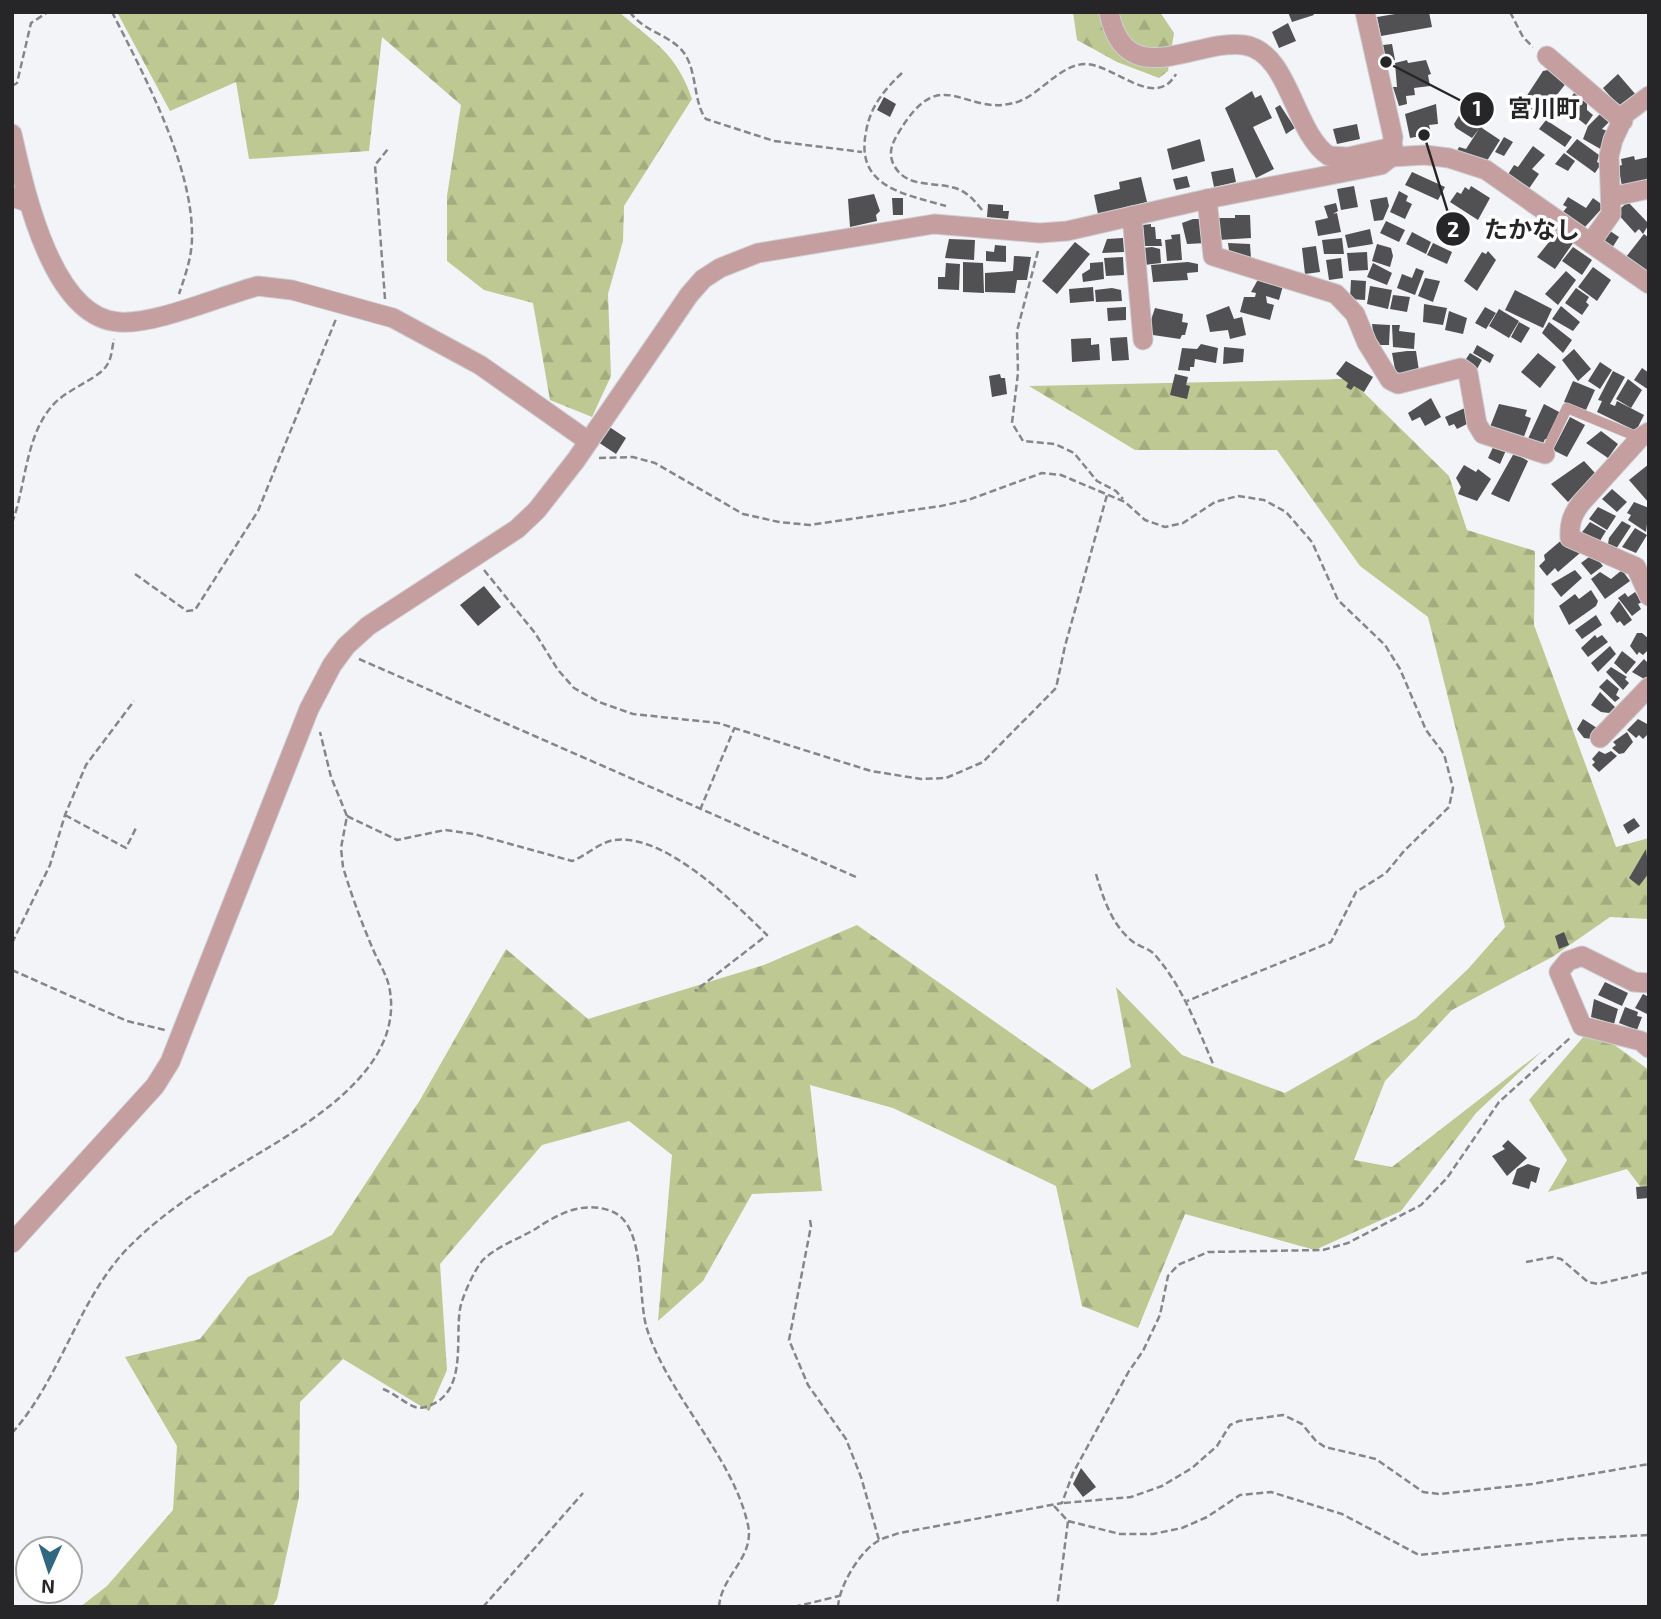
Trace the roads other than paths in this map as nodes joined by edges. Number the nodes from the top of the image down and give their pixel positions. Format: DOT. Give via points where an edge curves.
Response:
graph roads {
  1 [pos="1109,12"];
  2 [pos="1364,12"];
  3 [pos="1547,56"];
  4 [pos="1649,96"];
  5 [pos="1622,121"];
  6 [pos="12,134"];
  7 [pos="1392,152"];
  8 [pos="1649,189"];
  9 [pos="1611,197"];
  10 [pos="1208,198"];
  11 [pos="20,200"];
  12 [pos="1132,216"];
  13 [pos="1591,242"];
  14 [pos="1649,284"];
  15 [pos="1143,340"];
  16 [pos="1644,435"];
  17 [pos="588,441"];
  18 [pos="1545,454"];
  19 [pos="1649,596"];
  20 [pos="1649,687"];
  21 [pos="1600,738"];
  22 [pos="1649,983"];
  23 [pos="1649,1048"];
  24 [pos="12,1243"];
  1 -- 7 [label="street" via="1115,34 1139,55 1150,58 1243,45 1258,51 1272,62 1312,139 1329,156"];
  2 -- 7 [label="street"];
  3 -- 5 [label="street"];
  4 -- 5 [label="street"];
  5 -- 9 [label="street" via="1609,156"];
  6 -- 11 [label="street"];
  7 -- 10 [label="street" via="1381,165"];
  7 -- 13 [label="street" via="1449,158 1486,170"];
  8 -- 9 [label="street"];
  9 -- 13 [label="street" via="1611,214"];
  10 -- 12 [label="street"];
  10 -- 18 [label="street" via="1213,256 1336,294 1355,314 1390,380 1398,384 1461,368 1468,373 1483,434"];
  11 -- 17 [label="street" via="58,272 86,311 117,322 133,322 258,286 342,303 386,316 480,365"];
  12 -- 15 [label="street"];
  12 -- 17 [label="street" via="1040,233 934,224 902,227 758,253 720,268 689,295"];
  13 -- 14 [label="street"];
  16 -- 18 [label="lane" via="1567,408"];
  16 -- 19 [label="street" via="1581,503 1569,528 1570,538 1585,547 1636,567"];
  17 -- 24 [label="street" via="537,510 517,529 368,626 342,652 309,709 183,1034 155,1086"];
  20 -- 21 [label="street"];
  22 -- 23 [label="street" via="1634,982 1581,956 1568,961 1559,972 1582,1026 1642,1041"];
}
